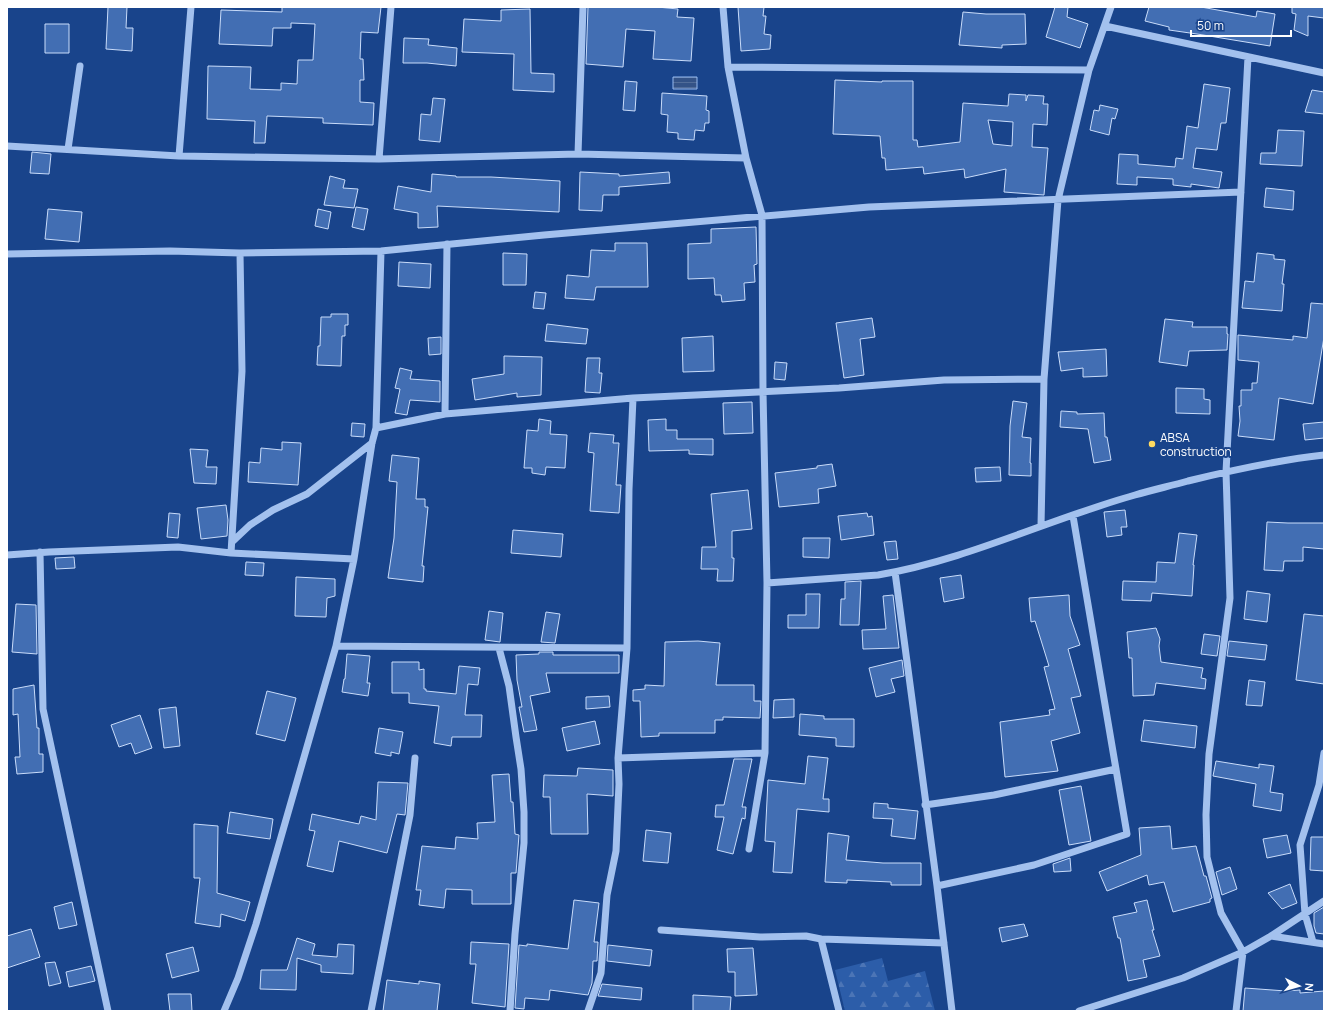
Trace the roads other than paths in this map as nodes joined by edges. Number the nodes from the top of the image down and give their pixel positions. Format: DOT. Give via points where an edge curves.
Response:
graph roads {
  1 [pos="191,7"];
  2 [pos="391,7"];
  3 [pos="583,7"];
  4 [pos="723,7"];
  5 [pos="1111,7"];
  6 [pos="1105,26"];
  7 [pos="1248,57"];
  8 [pos="80,66"];
  9 [pos="728,67"];
  10 [pos="1089,70"];
  11 [pos="1324,73"];
  12 [pos="7,146"];
  13 [pos="68,149"];
  14 [pos="578,154"];
  15 [pos="179,156"];
  16 [pos="746,158"];
  17 [pos="379,159"];
  18 [pos="1241,192"];
  19 [pos="1058,200"];
  20 [pos="762,215"];
  21 [pos="447,244"];
  22 [pos="381,251"];
  23 [pos="240,253"];
  24 [pos="7,254"];
  25 [pos="1044,379"];
  26 [pos="764,392"];
  27 [pos="633,398"];
  28 [pos="445,414"];
  29 [pos="376,428"];
  30 [pos="372,443"];
  31 [pos="1324,455"];
  32 [pos="1226,472"];
  33 [pos="1072,516"];
  34 [pos="1041,526"];
  35 [pos="232,542"];
  36 [pos="40,552"];
  37 [pos="231,553"];
  38 [pos="7,555"];
  39 [pos="354,559"];
  40 [pos="895,572"];
  41 [pos="767,583"];
  42 [pos="336,646"];
  43 [pos="499,648"];
  44 [pos="627,648"];
  45 [pos="765,753"];
  46 [pos="1324,753"];
  47 [pos="415,758"];
  48 [pos="618,758"];
  49 [pos="1116,769"];
  50 [pos="925,804"];
  51 [pos="749,849"];
  52 [pos="937,886"];
  53 [pos="1324,901"];
  54 [pos="1305,914"];
  55 [pos="661,930"];
  56 [pos="1272,936"];
  57 [pos="821,939"];
  58 [pos="1313,942"];
  59 [pos="944,943"];
  60 [pos="1324,944"];
  61 [pos="1243,952"];
  62 [pos="108,1011"];
  63 [pos="224,1011"];
  64 [pos="371,1011"];
  65 [pos="510,1011"];
  66 [pos="588,1011"];
  67 [pos="839,1011"];
  68 [pos="952,1011"];
  69 [pos="1079,1011"];
  70 [pos="1236,1011"];
  1 -- 15 [label="street"];
  2 -- 17 [label="street"];
  3 -- 14 [label="street"];
  4 -- 9 [label="street"];
  5 -- 6 [label="street"];
  6 -- 7 [label="street"];
  6 -- 10 [label="street"];
  7 -- 11 [label="street"];
  7 -- 18 [label="street"];
  8 -- 13 [label="street"];
  9 -- 10 [label="street"];
  9 -- 16 [label="street"];
  10 -- 19 [label="street"];
  12 -- 13 [label="street"];
  13 -- 15 [label="street"];
  14 -- 16 [label="street"];
  14 -- 17 [label="street"];
  15 -- 17 [label="street"];
  16 -- 20 [label="street"];
  18 -- 19 [label="street"];
  18 -- 32 [label="street"];
  19 -- 20 [label="street" via="869,207"];
  19 -- 25 [label="street"];
  20 -- 21 [label="street"];
  20 -- 26 [label="street"];
  21 -- 22 [label="street"];
  21 -- 28 [label="street"];
  22 -- 23 [label="street"];
  22 -- 29 [label="street"];
  23 -- 24 [label="street" via="170,251"];
  23 -- 35 [label="street" via="242,370"];
  25 -- 26 [label="street" via="944,380"];
  25 -- 34 [label="street"];
  26 -- 27 [label="street"];
  26 -- 41 [label="street"];
  27 -- 28 [label="street"];
  27 -- 44 [label="street"];
  28 -- 29 [label="street"];
  29 -- 30 [label="street"];
  30 -- 35 [label="street" via="307,494 273,510 250,525"];
  30 -- 39 [label="street"];
  31 -- 32 [label="street" via="1289,459"];
  32 -- 33 [label="street" via="1134,495"];
  32 -- 61 [label="street" via="1230,598 1209,754 1207,857 1221,913"];
  33 -- 34 [label="street"];
  33 -- 49 [label="street"];
  34 -- 40 [label="street" via="949,558"];
  35 -- 37 [label="street"];
  36 -- 37 [label="street" via="178,547"];
  36 -- 38 [label="street"];
  36 -- 62 [label="street" via="43,709"];
  37 -- 39 [label="street"];
  39 -- 42 [label="street"];
  40 -- 41 [label="street"];
  40 -- 50 [label="street"];
  41 -- 45 [label="street"];
  42 -- 43 [label="street"];
  42 -- 63 [label="street" via="256,924"];
  43 -- 44 [label="street"];
  43 -- 65 [label="street" via="509,686 522,769 524,812 524,843"];
  44 -- 48 [label="street"];
  45 -- 48 [label="street"];
  45 -- 51 [label="street"];
  46 -- 54 [label="street" via="1319,785 1300,845"];
  47 -- 64 [label="street" via="410,815"];
  48 -- 66 [label="street" via="616,851 607,895 600,973"];
  49 -- 50 [label="street" via="994,795"];
  49 -- 52 [label="street" via="1127,834 1034,865"];
  50 -- 52 [label="street"];
  52 -- 59 [label="street"];
  53 -- 54 [label="street"];
  54 -- 56 [label="street"];
  54 -- 58 [label="street"];
  55 -- 57 [label="street" via="760,937 806,936"];
  56 -- 58 [label="street"];
  56 -- 61 [label="street"];
  57 -- 59 [label="street"];
  57 -- 67 [label="street"];
  58 -- 60 [label="street"];
  59 -- 68 [label="street"];
  61 -- 69 [label="street" via="1183,978"];
  61 -- 70 [label="street"];
}
